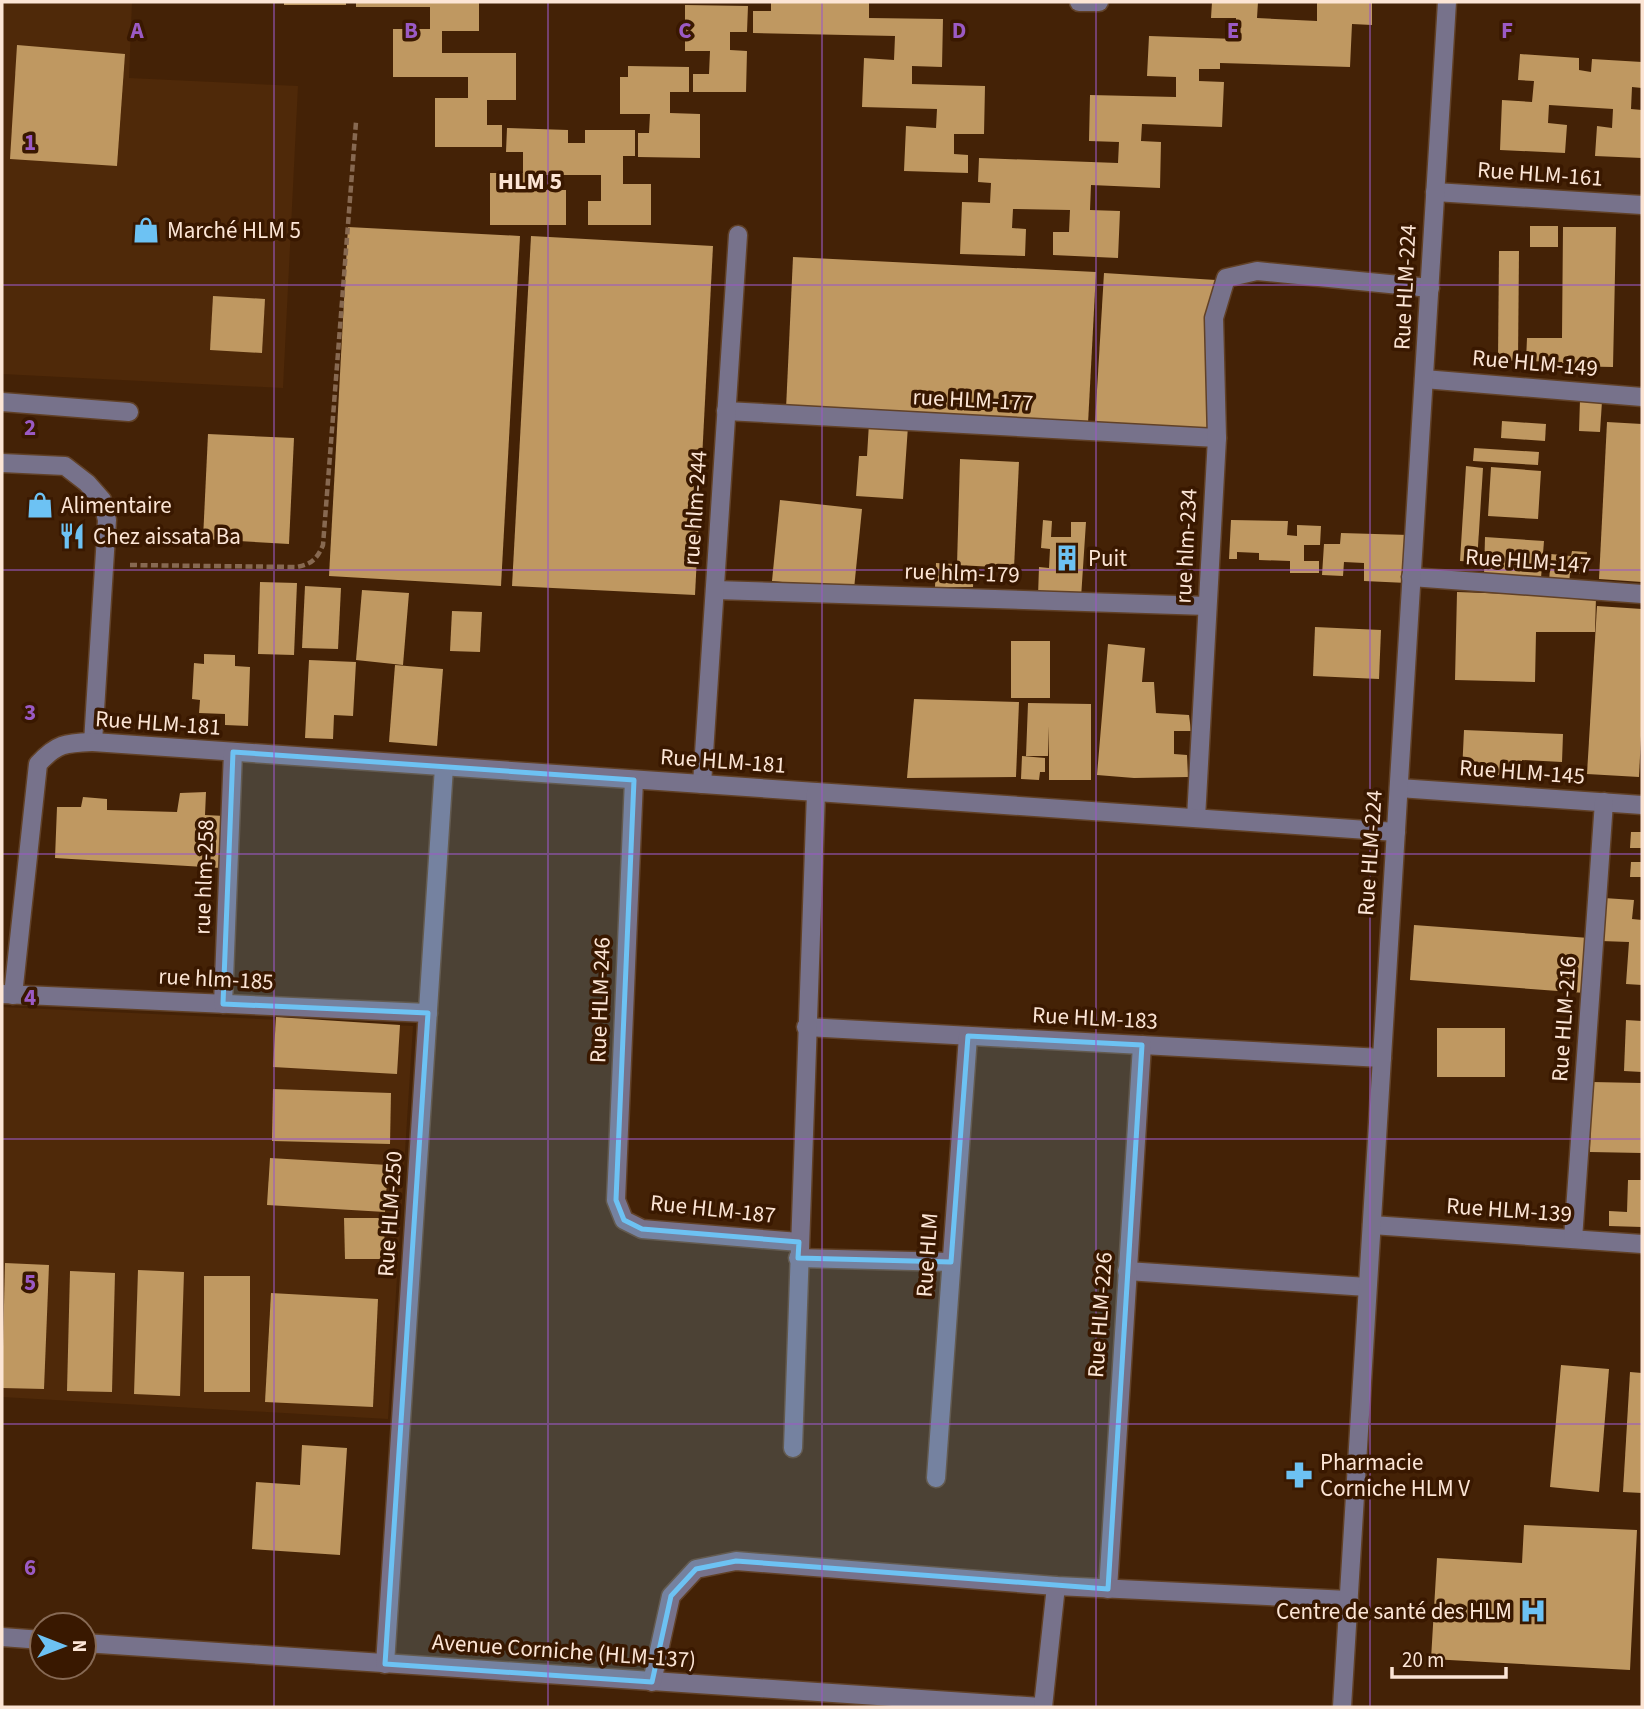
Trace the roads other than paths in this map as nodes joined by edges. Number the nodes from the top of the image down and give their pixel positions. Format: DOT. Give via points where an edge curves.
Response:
graph roads {
  1 [pos="1079,2"];
  2 [pos="1099,2"];
  3 [pos="1447,2"];
  4 [pos="1436,192"];
  5 [pos="1642,205"];
  6 [pos="738,235"];
  7 [pos="1430,288"];
  8 [pos="1424,379"];
  9 [pos="1642,397"];
  10 [pos="2,402"];
  11 [pos="726,411"];
  12 [pos="129,412"];
  13 [pos="1217,438"];
  14 [pos="2,463"];
  15 [pos="1411,577"];
  16 [pos="715,590"];
  17 [pos="1642,594"];
  18 [pos="1208,606"];
  19 [pos="93,742"];
  20 [pos="233,752"];
  21 [pos="444,767"];
  22 [pos="634,780"];
  23 [pos="702,784"];
  24 [pos="1399,788"];
  25 [pos="816,792"];
  26 [pos="1604,802"];
  27 [pos="1642,805"];
  28 [pos="1196,818"];
  29 [pos="1396,832"];
  30 [pos="7,995"];
  31 [pos="223,1004"];
  32 [pos="428,1013"];
  33 [pos="806,1027"];
  34 [pos="968,1036"];
  35 [pos="1142,1045"];
  36 [pos="1382,1058"];
  37 [pos="624,1220"];
  38 [pos="1372,1225"];
  39 [pos="1573,1239"];
  40 [pos="1642,1244"];
  41 [pos="799,1250"];
  42 [pos="951,1262"];
  43 [pos="1128,1271"];
  44 [pos="1367,1287"];
  45 [pos="793,1448"];
  46 [pos="936,1478"];
  47 [pos="1056,1586"];
  48 [pos="1108,1589"];
  49 [pos="1349,1600"];
  50 [pos="2,1637"];
  51 [pos="28,1639"];
  52 [pos="98,1644"];
  53 [pos="385,1664"];
  54 [pos="652,1682"];
  55 [pos="1042,1707"];
  56 [pos="1342,1707"];
  1 -- 2 [label="street"];
  3 -- 4 [label="street, Rue HLM-224"];
  4 -- 5 [label="street, Rue HLM-161"];
  4 -- 7 [label="street, Rue HLM-224"];
  6 -- 11 [label="street, rue hlm-244"];
  7 -- 8 [label="street, Rue HLM-224"];
  7 -- 13 [label="street, rue hlm-234" via="1257,271 1226,278 1214,318"];
  8 -- 9 [label="street, Rue HLM-149"];
  8 -- 15 [label="street, Rue HLM-224"];
  10 -- 12 [label="street"];
  11 -- 13 [label="street, rue HLM-177"];
  11 -- 16 [label="street, rue hlm-244"];
  13 -- 18 [label="street, rue hlm-234"];
  14 -- 19 [label="street" via="65,466 102,500 107,520"];
  15 -- 17 [label="street, Rue HLM-147"];
  15 -- 24 [label="street, Rue HLM-224"];
  16 -- 18 [label="street, rue hlm-179"];
  16 -- 23 [label="street, rue hlm-244"];
  18 -- 28 [label="street, rue hlm-234"];
  19 -- 20 [label="street, Rue HLM-181"];
  19 -- 30 [label="street, Rue HLM-181" via="59,746 38,764"];
  20 -- 21 [label="street, Rue HLM-181"];
  20 -- 31 [label="street, rue hlm-258"];
  21 -- 22 [label="street, Rue HLM-181"];
  21 -- 32 [label="street, Rue HLM-250"];
  22 -- 23 [label="street, Rue HLM-181"];
  22 -- 37 [label="street, Rue HLM-246" via="616,1200"];
  23 -- 25 [label="street, Rue HLM-181"];
  24 -- 26 [label="street, Rue HLM-145"];
  24 -- 29 [label="street, Rue HLM-224"];
  25 -- 28 [label="street, Rue HLM-181"];
  25 -- 33 [label="street"];
  26 -- 27 [label="street, Rue HLM-145"];
  26 -- 39 [label="street, Rue HLM-216"];
  28 -- 29 [label="street, Rue HLM-181"];
  29 -- 36 [label="street, Rue HLM-224"];
  30 -- 31 [label="street, rue hlm-185"];
  31 -- 32 [label="street, rue hlm-185"];
  32 -- 53 [label="street, Rue HLM-250"];
  33 -- 34 [label="street, Rue HLM-183"];
  33 -- 41 [label="street"];
  34 -- 35 [label="street, Rue HLM-183"];
  34 -- 42 [label="street, Rue HLM"];
  35 -- 36 [label="street, Rue HLM-183"];
  35 -- 43 [label="street, Rue HLM-226"];
  36 -- 38 [label="street, Rue HLM-224"];
  37 -- 41 [label="street, Rue HLM-187" via="642,1229"];
  38 -- 39 [label="street, Rue HLM-139"];
  38 -- 44 [label="street, Rue HLM-224"];
  39 -- 40 [label="street, Rue HLM-139"];
  41 -- 42 [label="street, Rue HLM-187"];
  41 -- 45 [label="street"];
  42 -- 46 [label="street, Rue HLM"];
  43 -- 44 [label="street"];
  43 -- 48 [label="street, Rue HLM-226"];
  44 -- 49 [label="street, Rue HLM-224"];
  47 -- 48 [label="street"];
  47 -- 54 [label="street" via="736,1562 696,1569 671,1595"];
  47 -- 55 [label="street"];
  48 -- 49 [label="street"];
  49 -- 56 [label="street, Rue HLM-224"];
  50 -- 51 [label="street"];
  52 -- 53 [label="street, Avenue Corniche (HLM-137)"];
  53 -- 54 [label="street, Avenue Corniche (HLM-137)"];
  54 -- 55 [label="street, Avenue Corniche (HLM-137)"];
}
